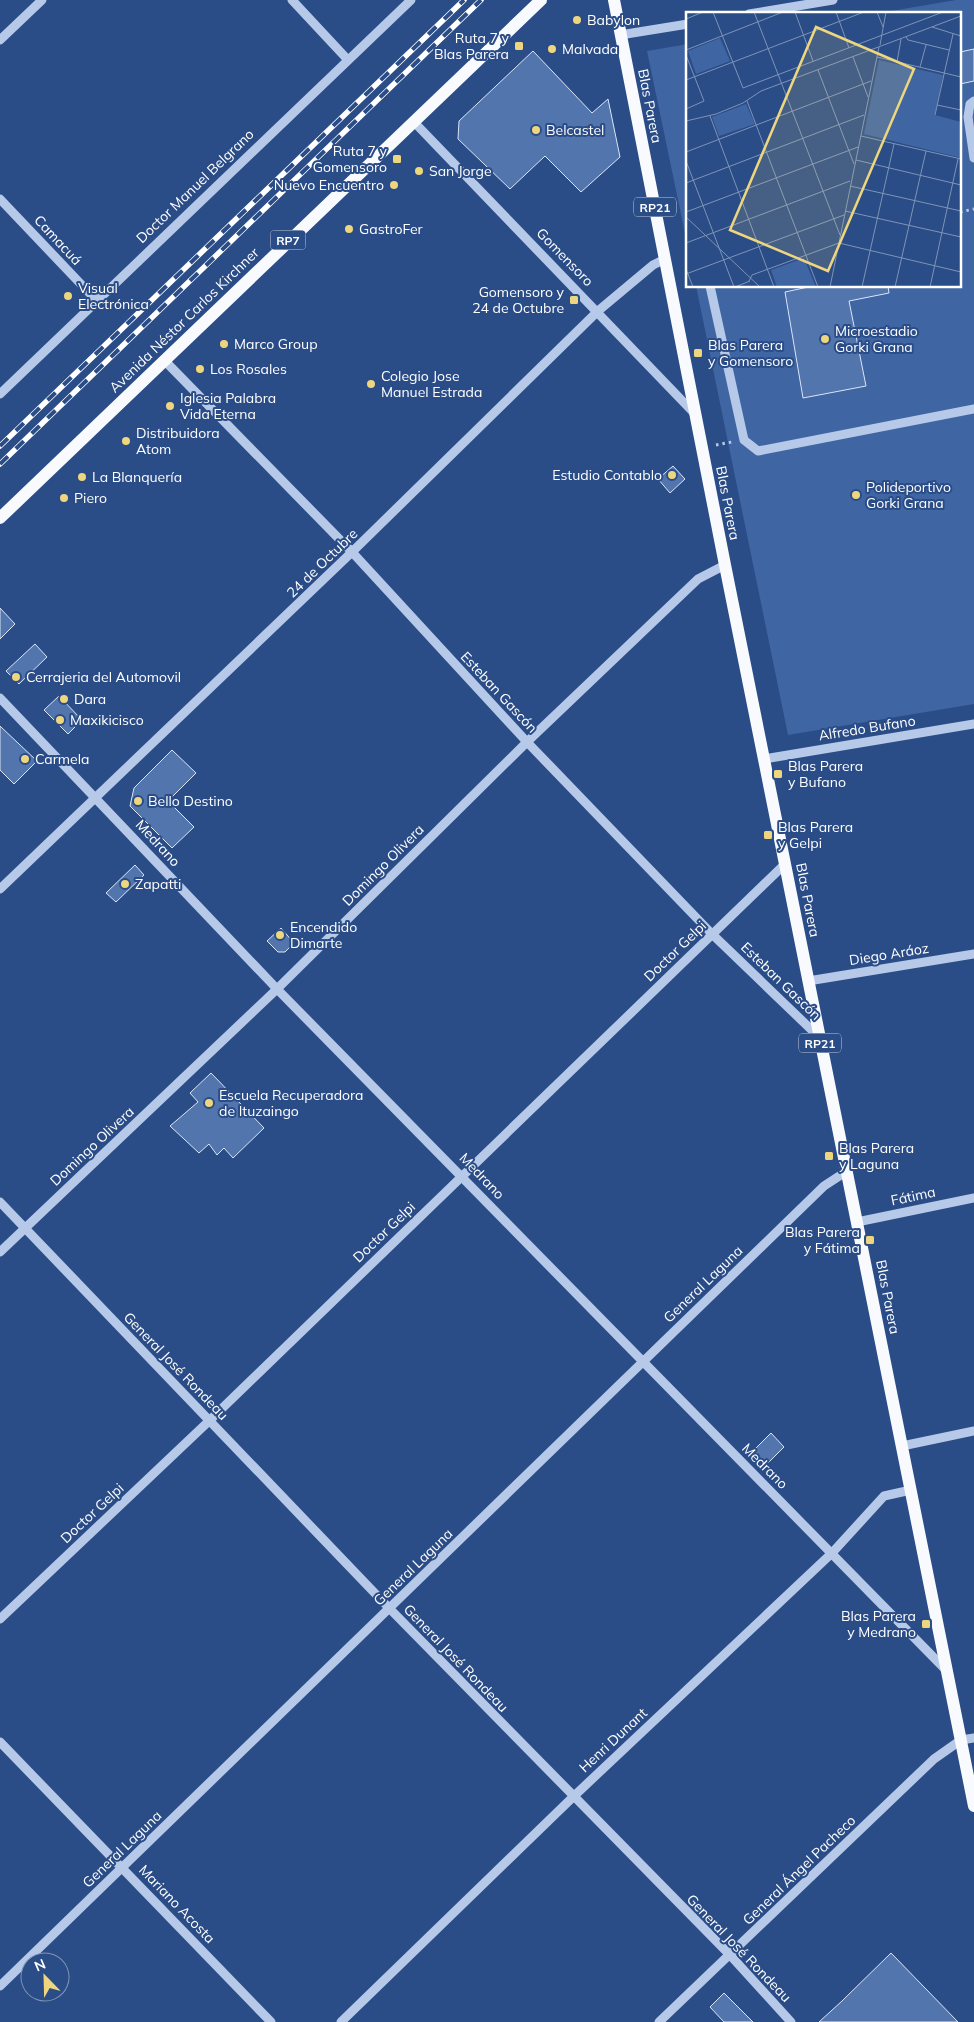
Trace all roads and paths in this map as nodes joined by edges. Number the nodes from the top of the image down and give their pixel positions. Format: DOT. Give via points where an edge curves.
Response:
graph roads {
  1 [pos="42,0"];
  2 [pos="292,0"];
  3 [pos="411,0"];
  4 [pos="541,0"];
  5 [pos="614,0"];
  6 [pos="833,0"];
  7 [pos="806,2"];
  8 [pos="758,12"];
  9 [pos="686,24"];
  10 [pos="620,34"];
  11 [pos="0,40"];
  12 [pos="348,60"];
  13 [pos="974,101"];
  14 [pos="964,117"];
  15 [pos="413,121"];
  16 [pos="974,158"];
  17 [pos="0,198"];
  18 [pos="666,259"];
  19 [pos="710,288"];
  20 [pos="96,300"];
  21 [pos="598,311"];
  22 [pos="164,360"];
  23 [pos="0,394"];
  24 [pos="974,409"];
  25 [pos="695,414"];
  26 [pos="744,440"];
  27 [pos="702,448"];
  28 [pos="0,518"];
  29 [pos="352,552"];
  30 [pos="724,565"];
  31 [pos="0,698"];
  32 [pos="974,724"];
  33 [pos="527,742"];
  34 [pos="764,759"];
  35 [pos="97,798"];
  36 [pos="786,864"];
  37 [pos="0,889"];
  38 [pos="712,934"];
  39 [pos="974,954"];
  40 [pos="808,981"];
  41 [pos="278,989"];
  42 [pos="819,1037"];
  43 [pos="847,1171"];
  44 [pos="462,1175"];
  45 [pos="974,1198"];
  46 [pos="0,1202"];
  47 [pos="858,1222"];
  48 [pos="24,1228"];
  49 [pos="0,1252"];
  50 [pos="642,1361"];
  51 [pos="209,1421"];
  52 [pos="974,1431"];
  53 [pos="902,1446"];
  54 [pos="911,1490"];
  55 [pos="832,1553"];
  56 [pos="390,1609"];
  57 [pos="0,1619"];
  58 [pos="947,1672"];
  59 [pos="974,1738"];
  60 [pos="961,1740"];
  61 [pos="0,1742"];
  62 [pos="573,1797"];
  63 [pos="974,1806"];
  64 [pos="123,1868"];
  65 [pos="730,1955"];
  66 [pos="0,1986"];
  67 [pos="271,2022"];
  68 [pos="341,2022"];
  69 [pos="659,2022"];
  70 [pos="791,2022"];
  1 -- 11 [label="street"];
  2 -- 12 [label="street"];
  3 -- 12 [label="street, Doctor Manuel Belgrano"];
  4 -- 15 [label="main road, Avenida Néstor Carlos Kirchner / RP7"];
  5 -- 10 [label="main road, Blas Parera / RP21"];
  6 -- 7 [label="street"];
  7 -- 8 [label="street"];
  9 -- 10 [label="street"];
  10 -- 18 [label="main road, Blas Parera / RP21"];
  12 -- 20 [label="street, Doctor Manuel Belgrano"];
  13 -- 14 [label="street"];
  14 -- 16 [label="street"];
  15 -- 21 [label="street, Gomensoro"];
  15 -- 22 [label="main road, Avenida Néstor Carlos Kirchner / RP7"];
  17 -- 20 [label="street, Camacuá"];
  18 -- 21 [label="street, 24 de Octubre" via="653,265"];
  18 -- 25 [label="main road, Blas Parera / RP21"];
  19 -- 26 [label="street"];
  20 -- 23 [label="street, Doctor Manuel Belgrano"];
  21 -- 25 [label="street, Gomensoro"];
  21 -- 29 [label="street, 24 de Octubre"];
  22 -- 28 [label="main road, Avenida Néstor Carlos Kirchner / RP7"];
  22 -- 29 [label="street, Esteban Gascón"];
  24 -- 26 [label="street" via="758,451"];
  25 -- 27 [label="main road, Blas Parera / RP21"];
  26 -- 27 [label="path"];
  27 -- 30 [label="main road, Blas Parera / RP21"];
  29 -- 33 [label="street, Esteban Gascón"];
  29 -- 35 [label="street, 24 de Octubre"];
  30 -- 33 [label="street, Domingo Olivera" via="698,579"];
  30 -- 34 [label="main road, Blas Parera / RP21"];
  31 -- 35 [label="street, Medrano"];
  32 -- 34 [label="street, Alfredo Bufano"];
  33 -- 38 [label="street, Esteban Gascón"];
  33 -- 41 [label="street, Domingo Olivera"];
  34 -- 36 [label="main road, Blas Parera / RP21"];
  35 -- 37 [label="street, 24 de Octubre"];
  35 -- 41 [label="street, Medrano"];
  36 -- 38 [label="street, Doctor Gelpi"];
  36 -- 40 [label="main road, Blas Parera / RP21"];
  38 -- 42 [label="street, Esteban Gascón"];
  38 -- 44 [label="street, Doctor Gelpi"];
  39 -- 40 [label="street, Diego Aráoz"];
  40 -- 42 [label="main road, Blas Parera / RP21"];
  41 -- 44 [label="street, Medrano"];
  41 -- 48 [label="street, Domingo Olivera"];
  42 -- 43 [label="main road, Blas Parera / RP21"];
  43 -- 47 [label="main road, Blas Parera / RP21"];
  43 -- 50 [label="street, General Laguna" via="824,1186"];
  44 -- 50 [label="street, Medrano"];
  44 -- 51 [label="street, Doctor Gelpi"];
  45 -- 47 [label="street, Fátima"];
  46 -- 48 [label="street, General José Rondeau"];
  47 -- 53 [label="main road, Blas Parera / RP21"];
  48 -- 49 [label="street, Domingo Olivera"];
  48 -- 51 [label="street, General José Rondeau"];
  50 -- 55 [label="street, Medrano"];
  50 -- 56 [label="street, General Laguna"];
  51 -- 56 [label="street, General José Rondeau"];
  51 -- 57 [label="street, Doctor Gelpi"];
  52 -- 53 [label="street"];
  53 -- 54 [label="main road, Blas Parera / RP21"];
  54 -- 55 [label="street, Henri Dunant" via="884,1496"];
  54 -- 58 [label="main road, Blas Parera / RP21"];
  55 -- 58 [label="street, Medrano"];
  55 -- 62 [label="street, Henri Dunant"];
  56 -- 62 [label="street, General José Rondeau"];
  56 -- 64 [label="street, General Laguna"];
  58 -- 60 [label="main road, Blas Parera / RP21"];
  59 -- 60 [label="street"];
  60 -- 63 [label="main road, Blas Parera / RP21"];
  60 -- 65 [label="street, General Ángel Pacheco" via="934,1759"];
  61 -- 64 [label="street, Mariano Acosta"];
  62 -- 65 [label="street, General José Rondeau"];
  62 -- 68 [label="street, Henri Dunant"];
  64 -- 66 [label="street, General Laguna"];
  64 -- 67 [label="street, Mariano Acosta"];
  65 -- 69 [label="street, General Ángel Pacheco"];
  65 -- 70 [label="street, General José Rondeau"];
}
